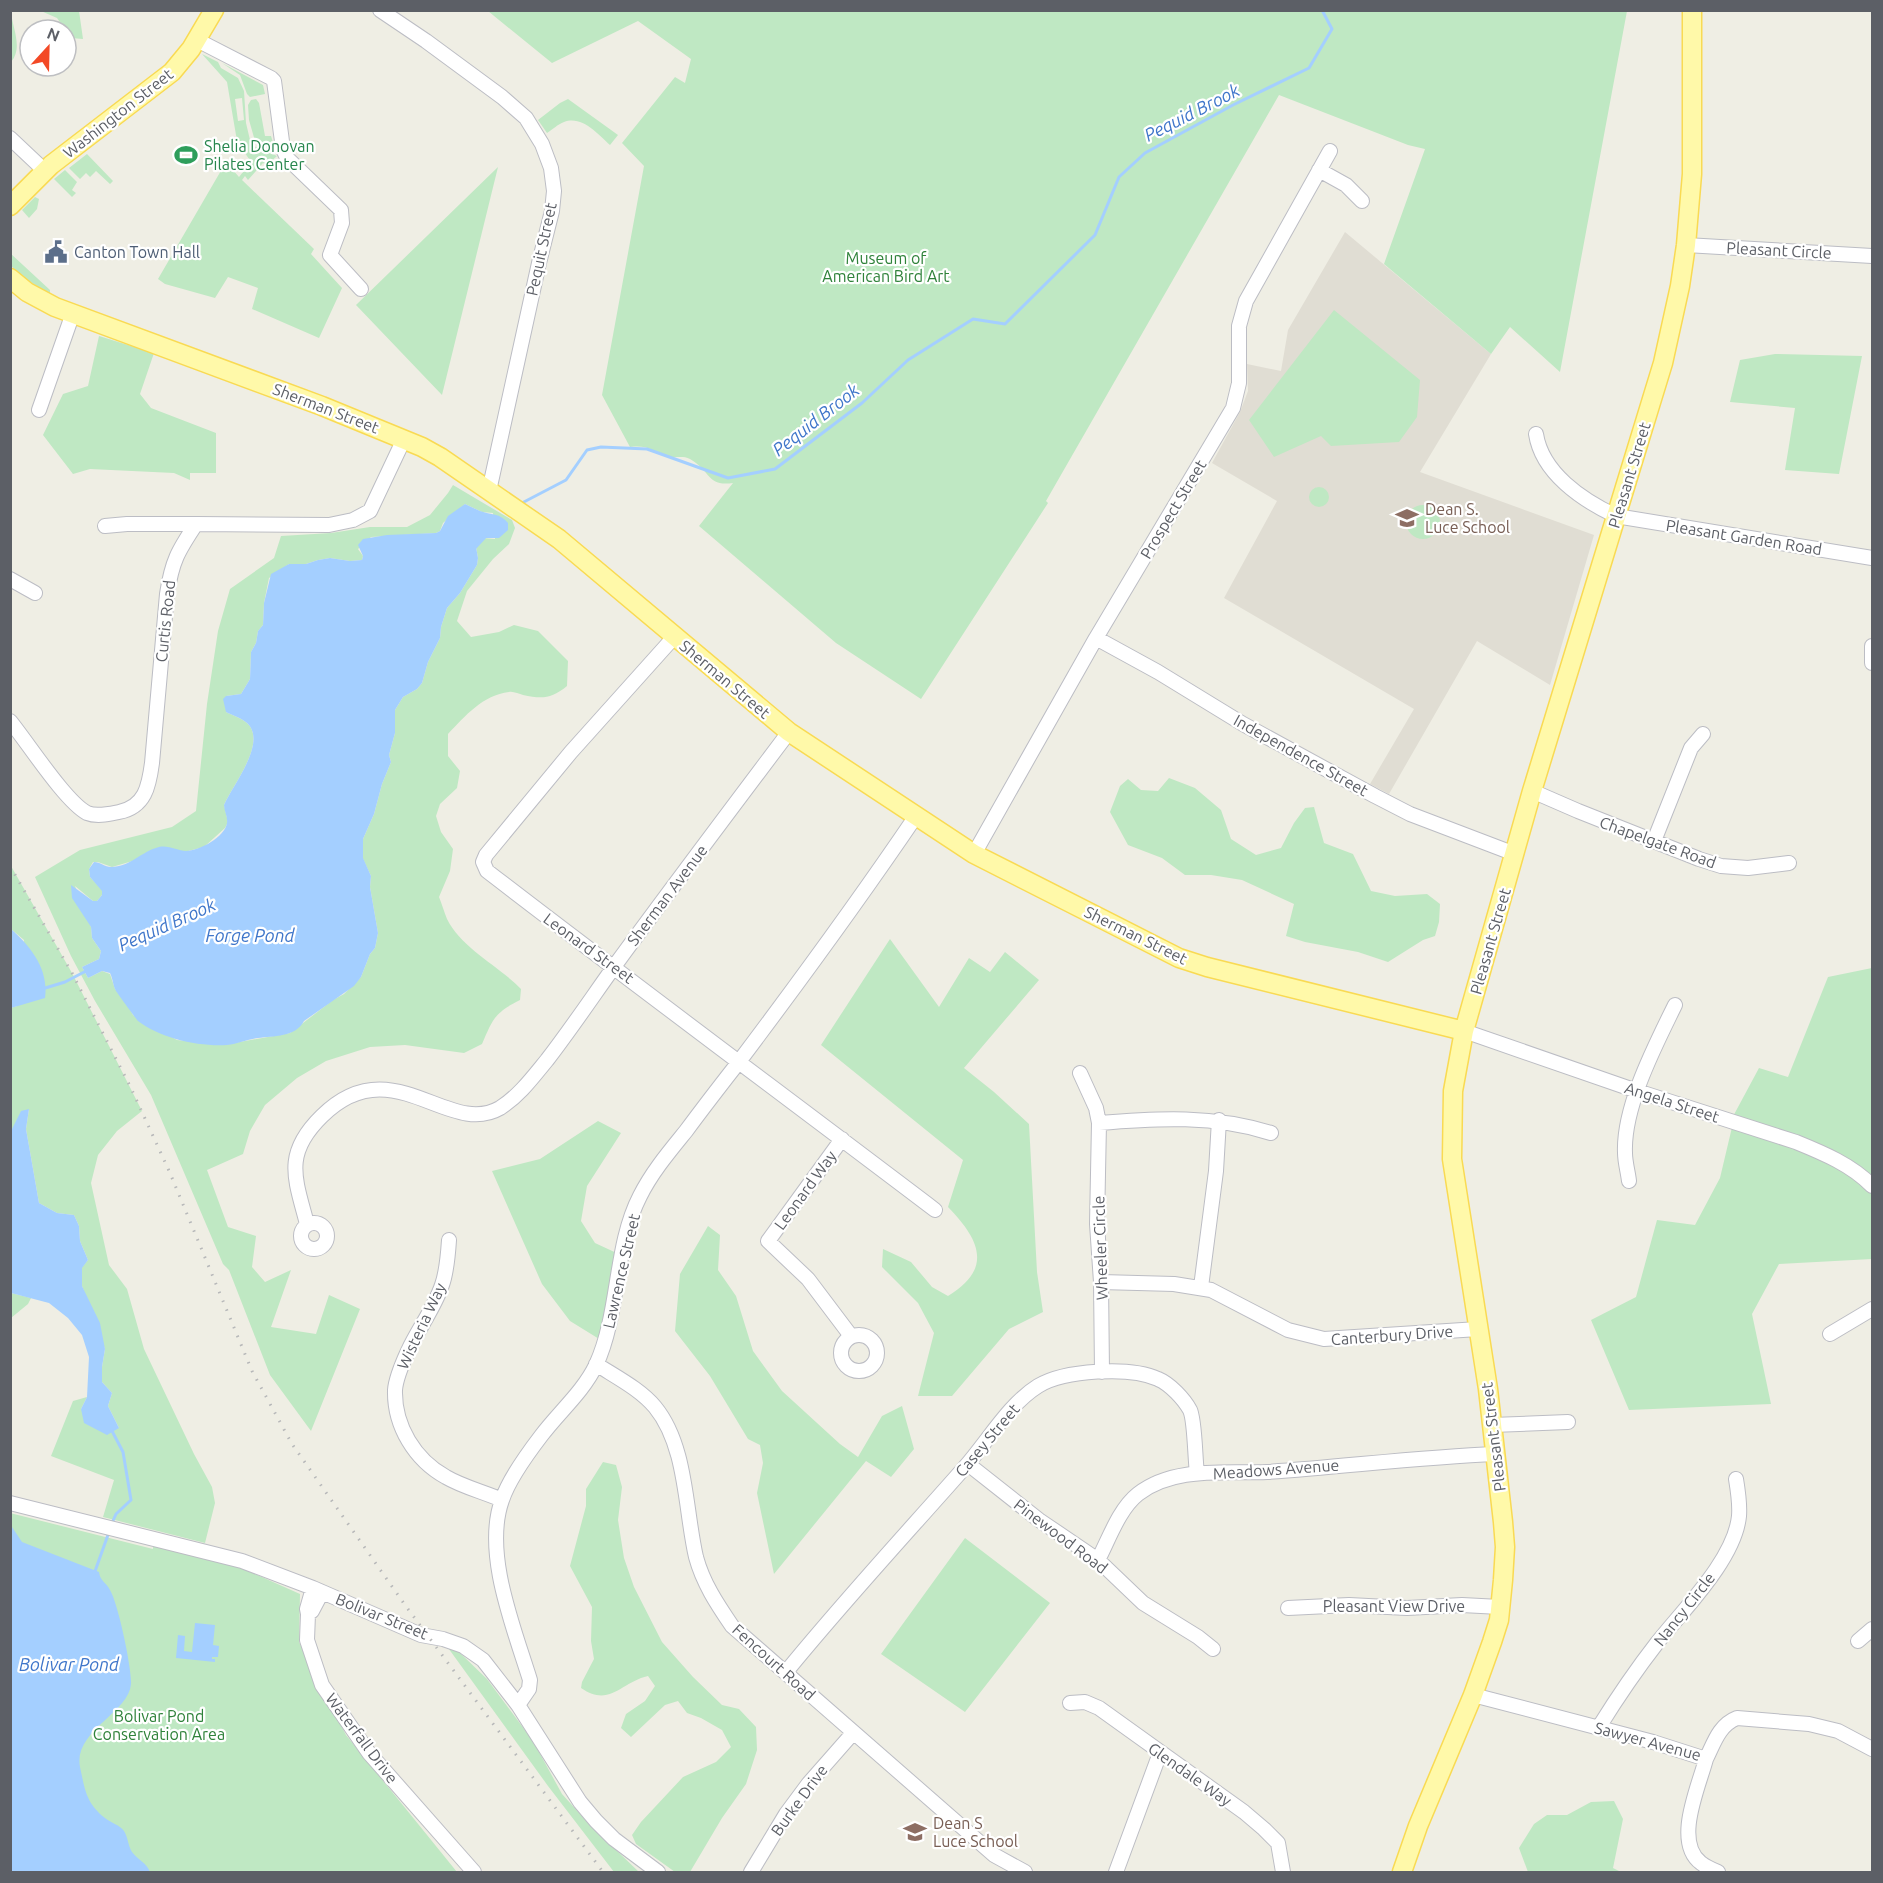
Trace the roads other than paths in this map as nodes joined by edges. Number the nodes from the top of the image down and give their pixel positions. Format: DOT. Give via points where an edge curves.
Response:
graph roads {
  1 [pos="214,10"];
  2 [pos="380,10"];
  3 [pos="1692,10"];
  4 [pos="197,40"];
  5 [pos="10,138"];
  6 [pos="1330,151"];
  7 [pos="1319,170"];
  8 [pos="45,171"];
  9 [pos="1362,201"];
  10 [pos="10,206"];
  11 [pos="1686,245"];
  12 [pos="1872,256"];
  13 [pos="10,278"];
  14 [pos="361,289"];
  15 [pos="73,313"];
  16 [pos="39,410"];
  17 [pos="1536,434"];
  18 [pos="404,439"];
  19 [pos="489,491"];
  20 [pos="1616,516"];
  21 [pos="196,524"];
  22 [pos="105,526"];
  23 [pos="1872,558"];
  24 [pos="10,579"];
  25 [pos="35,593"];
  26 [pos="675,636"];
  27 [pos="1095,638"];
  28 [pos="1872,646"];
  29 [pos="1872,663"];
  30 [pos="10,721"];
  31 [pos="789,732"];
  32 [pos="1703,734"];
  33 [pos="1532,791"];
  34 [pos="916,816"];
  35 [pos="1654,841"];
  36 [pos="974,854"];
  37 [pos="1515,854"];
  38 [pos="1789,863"];
  39 [pos="614,966"];
  40 [pos="1675,1005"];
  41 [pos="1464,1030"];
  42 [pos="739,1061"];
  43 [pos="1080,1073"];
  44 [pos="1637,1091"];
  45 [pos="1219,1120"];
  46 [pos="1099,1123"];
  47 [pos="1271,1133"];
  48 [pos="842,1139"];
  49 [pos="1629,1181"];
  50 [pos="1872,1186"];
  51 [pos="935,1210"];
  52 [pos="307,1224"];
  53 [pos="449,1240"];
  54 [pos="1101,1282"];
  55 [pos="1201,1287"];
  56 [pos="1872,1309"];
  57 [pos="1478,1329"];
  58 [pos="1830,1334"];
  59 [pos="851,1336"];
  60 [pos="596,1364"];
  61 [pos="1102,1372"];
  62 [pos="1568,1422"];
  63 [pos="1492,1425"];
  64 [pos="1496,1454"];
  65 [pos="968,1464"];
  66 [pos="1197,1473"];
  67 [pos="1736,1479"];
  68 [pos="502,1500"];
  69 [pos="10,1503"];
  70 [pos="1098,1560"];
  71 [pos="317,1590"];
  72 [pos="1500,1607"];
  73 [pos="1288,1608"];
  74 [pos="1872,1629"];
  75 [pos="1858,1641"];
  76 [pos="1213,1649"];
  77 [pos="786,1672"];
  78 [pos="1473,1695"];
  79 [pos="1070,1703"];
  80 [pos="518,1705"];
  81 [pos="1599,1727"];
  82 [pos="853,1733"];
  83 [pos="1872,1749"];
  84 [pos="1160,1754"];
  85 [pos="1706,1759"];
  86 [pos="474,1872"];
  87 [pos="658,1872"];
  88 [pos="751,1872"];
  89 [pos="1025,1872"];
  90 [pos="1116,1872"];
  91 [pos="1283,1872"];
  92 [pos="1402,1872"];
  93 [pos="1718,1872"];
  1 -- 4 [label="main road, Washington Street"];
  2 -- 19 [label="street, Pequit Street" via="477,78 526,118 551,168 552,211"];
  3 -- 11 [label="main road, Pleasant Street" via="1692,174"];
  4 -- 8 [label="main road, Washington Street" via="158,85"];
  4 -- 14 [label="street" via="274,81 283,149 295,167 341,210 342,223 329,252"];
  5 -- 8 [label="street"];
  6 -- 7 [label="street, Prospect Street"];
  7 -- 9 [label="street" via="1346,185"];
  7 -- 27 [label="street, Prospect Street" via="1246,302 1239,326 1239,383 1233,408"];
  8 -- 10 [label="main road, Washington Street"];
  11 -- 12 [label="street, Pleasant Circle"];
  11 -- 20 [label="main road, Pleasant Street" via="1663,363"];
  13 -- 15 [label="main road, Sherman Street" via="43,302"];
  15 -- 16 [label="street"];
  15 -- 18 [label="main road, Sherman Street"];
  17 -- 20 [label="street, Pleasant Garden Road" via="1548,465 1582,498"];
  18 -- 19 [label="main road, Sherman Street" via="440,456"];
  18 -- 21 [label="street" via="370,511 353,520 329,525"];
  19 -- 26 [label="main road, Sherman Street" via="559,538"];
  20 -- 23 [label="street, Pleasant Garden Road"];
  20 -- 33 [label="main road, Pleasant Street"];
  21 -- 22 [label="street"];
  21 -- 30 [label="street, Curtis Road" via="171,568 152,764 148,788 140,802 123,812 88,813 65,793"];
  24 -- 25 [label="street"];
  26 -- 31 [label="main road, Sherman Street"];
  26 -- 39 [label="street, Leonard Street" via="571,752 483,862 487,871"];
  27 -- 36 [label="street, Prospect Street"];
  27 -- 37 [label="street, Independence Street" via="1375,796 1410,814"];
  28 -- 29 [label="street"];
  31 -- 34 [label="main road, Sherman Street"];
  31 -- 39 [label="street, Sherman Avenue"];
  32 -- 35 [label="street" via="1691,748"];
  33 -- 35 [label="street, Chapelgate Road"];
  33 -- 37 [label="main road, Pleasant Street"];
  34 -- 36 [label="main road, Sherman Street"];
  34 -- 42 [label="street, Lawrence Street"];
  35 -- 38 [label="street, Chapelgate Road" via="1721,866 1748,868"];
  36 -- 41 [label="main road, Sherman Street" via="1179,957"];
  37 -- 41 [label="main road, Pleasant Street"];
  39 -- 42 [label="street, Leonard Street"];
  39 -- 52 [label="street, Sherman Avenue" via="524,1088 499,1108 488,1113 466,1113 380,1089 350,1096 325,1113 304,1136 295,1162"];
  40 -- 44 [label="street"];
  41 -- 44 [label="street, Angela Street"];
  41 -- 57 [label="main road, Pleasant Street" via="1453,1091 1452,1159"];
  42 -- 48 [label="street, Leonard Street"];
  42 -- 60 [label="street, Lawrence Street" via="641,1194 632,1214"];
  43 -- 46 [label="street, Wheeler Circle"];
  44 -- 49 [label="street" via="1626,1133"];
  44 -- 50 [label="street, Angela Street" via="1813,1149 1846,1165"];
  45 -- 46 [label="street"];
  45 -- 47 [label="street"];
  45 -- 55 [label="street"];
  46 -- 54 [label="street, Wheeler Circle" via="1097,1224"];
  48 -- 51 [label="street, Leonard Street"];
  48 -- 59 [label="street, Leonard Way" via="768,1241 808,1279"];
  53 -- 68 [label="street, Wisteria Way" via="442,1286 400,1371 395,1388 397,1408 410,1445 426,1462 446,1477"];
  54 -- 55 [label="street, Canterbury Drive"];
  54 -- 61 [label="street, Wheeler Circle"];
  55 -- 57 [label="street, Canterbury Drive" via="1288,1330 1324,1339"];
  56 -- 58 [label="street"];
  57 -- 63 [label="main road, Pleasant Street"];
  60 -- 68 [label="street, Lawrence Street" via="586,1382 540,1436"];
  60 -- 77 [label="street, Fencourt Road" via="639,1392 667,1426 679,1459 705,1584 732,1626"];
  61 -- 65 [label="street, Casey Street" via="1055,1378 1037,1386"];
  61 -- 66 [label="street, Casey Street" via="1158,1379 1171,1388 1191,1412"];
  62 -- 63 [label="street"];
  63 -- 64 [label="main road, Pleasant Street"];
  64 -- 66 [label="street, Meadows Avenue" via="1266,1472"];
  64 -- 72 [label="main road, Pleasant Street" via="1505,1547"];
  65 -- 70 [label="street, Pinewood Road"];
  65 -- 77 [label="street, Casey Street"];
  66 -- 70 [label="street, Meadows Avenue" via="1156,1483 1137,1495 1120,1516"];
  67 -- 81 [label="street, Nancy Circle" via="1739,1517 1725,1553 1698,1595 1622,1689"];
  68 -- 80 [label="street, Lawrence Street" via="497,1524 501,1585 530,1680"];
  69 -- 71 [label="street, Bolivar Street" via="242,1561"];
  70 -- 76 [label="street, Pinewood Road" via="1143,1603"];
  71 -- 80 [label="street, Bolivar Street" via="422,1635 463,1646 483,1660"];
  71 -- 86 [label="street, Waterfall Drive" via="307,1609 307,1640 322,1685 369,1753"];
  72 -- 73 [label="street, Pleasant View Drive"];
  72 -- 78 [label="main road, Pleasant Street"];
  74 -- 75 [label="street"];
  77 -- 82 [label="street, Fencourt Road"];
  78 -- 81 [label="street, Sawyer Avenue"];
  78 -- 92 [label="main road, Pleasant Street"];
  79 -- 84 [label="street, Glendale Way" via="1085,1702 1099,1708"];
  80 -- 87 [label="street, Bolivar Street" via="580,1802 621,1845"];
  81 -- 85 [label="street, Sawyer Avenue"];
  82 -- 88 [label="street, Burke Drive" via="786,1814"];
  82 -- 89 [label="street, Fencourt Road" via="994,1855"];
  83 -- 85 [label="street, Sawyer Avenue" via="1838,1731 1809,1724 1737,1718 1722,1728"];
  84 -- 90 [label="street"];
  84 -- 91 [label="street, Glendale Way" via="1264,1829 1278,1843"];
  85 -- 93 [label="street" via="1687,1833 1700,1863"];
}
